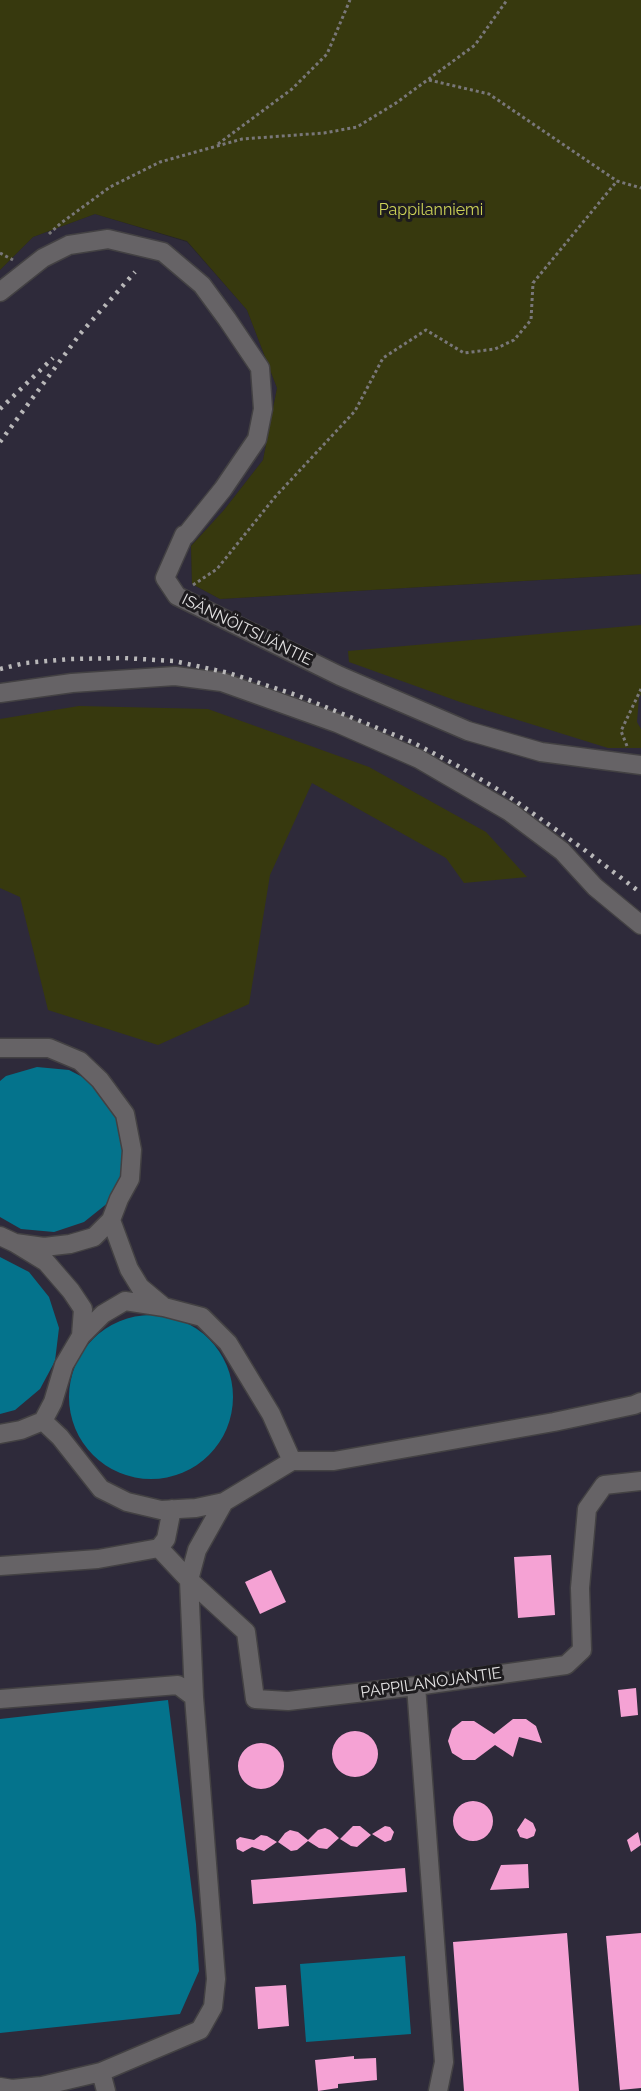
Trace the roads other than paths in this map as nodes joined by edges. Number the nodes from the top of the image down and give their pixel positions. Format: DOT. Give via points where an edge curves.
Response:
graph roads {
  1 [pos="0,292"];
  2 [pos="0,693"];
  3 [pos="637,765"];
  4 [pos="641,925"];
  5 [pos="0,1048"];
  6 [pos="111,1220"];
  7 [pos="8,1240"];
  8 [pos="165,1307"];
  9 [pos="81,1336"];
  10 [pos="641,1402"];
  11 [pos="43,1421"];
  12 [pos="0,1434"];
  13 [pos="292,1461"];
  14 [pos="641,1481"];
  15 [pos="224,1502"];
  16 [pos="172,1509"];
  17 [pos="159,1548"];
  18 [pos="0,1566"];
  19 [pos="189,1580"];
  20 [pos="416,1686"];
  21 [pos="194,1697"];
  22 [pos="0,1699"];
  23 [pos="101,2072"];
  24 [pos="0,2087"];
  25 [pos="106,2091"];
  26 [pos="438,2091"];
  1 -- 3 [label="street, ISÄNNÖITSIJÄNTIE" via="43,258 69,245 108,239 163,252 202,285 260,368 263,410 257,439 223,489 184,535 165,578 177,596 340,676 468,731 541,752"];
  2 -- 4 [label="street" via="175,676 222,682 337,723 419,759 510,812 562,851 595,887"];
  5 -- 6 [label="street" via="49,1048 80,1061 125,1114 132,1150 130,1179"];
  6 -- 7 [label="street" via="94,1237 70,1244 44,1247"];
  6 -- 8 [label="street" via="140,1287"];
  7 -- 9 [label="street" via="46,1262 71,1291 83,1309"];
  8 -- 9 [label="street" via="125,1301 103,1314"];
  8 -- 13 [label="street" via="202,1317 228,1343 271,1414"];
  9 -- 11 [label="street" via="64,1365"];
  10 -- 13 [label="street" via="554,1422 334,1461"];
  11 -- 12 [label="street"];
  11 -- 16 [label="street" via="101,1489 127,1502"];
  13 -- 15 [label="street"];
  14 -- 20 [label="street, PAPPILANOJANTIE" via="604,1485 587,1509 580,1588 582,1650 567,1665"];
  15 -- 16 [label="street"];
  15 -- 19 [label="street" via="197,1551"];
  16 -- 17 [label="street" via="166,1539"];
  17 -- 18 [label="street" via="98,1559"];
  17 -- 19 [label="street, PAPPILANOJANTIE"];
  19 -- 20 [label="street, PAPPILANOJANTIE" via="246,1632 255,1700 288,1701"];
  19 -- 21 [label="street"];
  20 -- 26 [label="street" via="444,2062"];
  21 -- 22 [label="street" via="178,1685"];
  21 -- 23 [label="street" via="216,1979 213,2007 200,2030"];
  23 -- 24 [label="street" via="42,2086"];
  23 -- 25 [label="street"];
}
